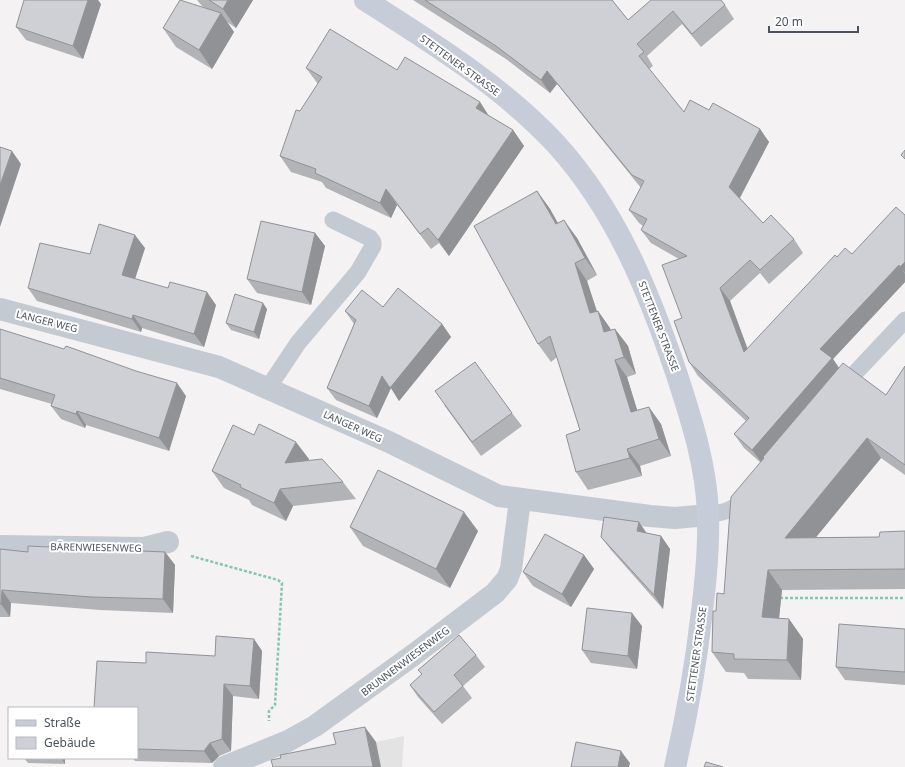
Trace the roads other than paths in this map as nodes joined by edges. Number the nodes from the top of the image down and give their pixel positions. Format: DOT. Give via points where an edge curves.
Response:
graph roads {
  1 [pos="365,0"];
  2 [pos="333,220"];
  3 [pos="0,309"];
  4 [pos="905,320"];
  5 [pos="268,388"];
  6 [pos="832,398"];
  7 [pos="754,488"];
  8 [pos="520,500"];
  9 [pos="708,515"];
  10 [pos="168,542"];
  11 [pos="0,546"];
  12 [pos="224,767"];
  13 [pos="675,767"];
  1 -- 9 [label="street, STETTENER STRASSE" via="469,70 520,109 556,144 602,203 642,280 669,351 698,444 706,486"];
  2 -- 5 [label="lane" via="370,238 374,242 373,246 358,272 298,343"];
  3 -- 5 [label="street, LANGER WEG" via="219,367"];
  4 -- 6 [label="lane"];
  5 -- 8 [label="street, LANGER WEG" via="447,469 491,493"];
  7 -- 9 [label="lane" via="734,509"];
  8 -- 9 [label="street, LANGER WEG" via="664,517"];
  8 -- 12 [label="street, BRUNNENWIESENWEG" via="512,569 502,586 359,695 301,735"];
  9 -- 13 [label="street, STETTENER STRASSE" via="707,560 697,659"];
  10 -- 11 [label="street, BÄRENWIESENWEG" via="144,548"];
}
